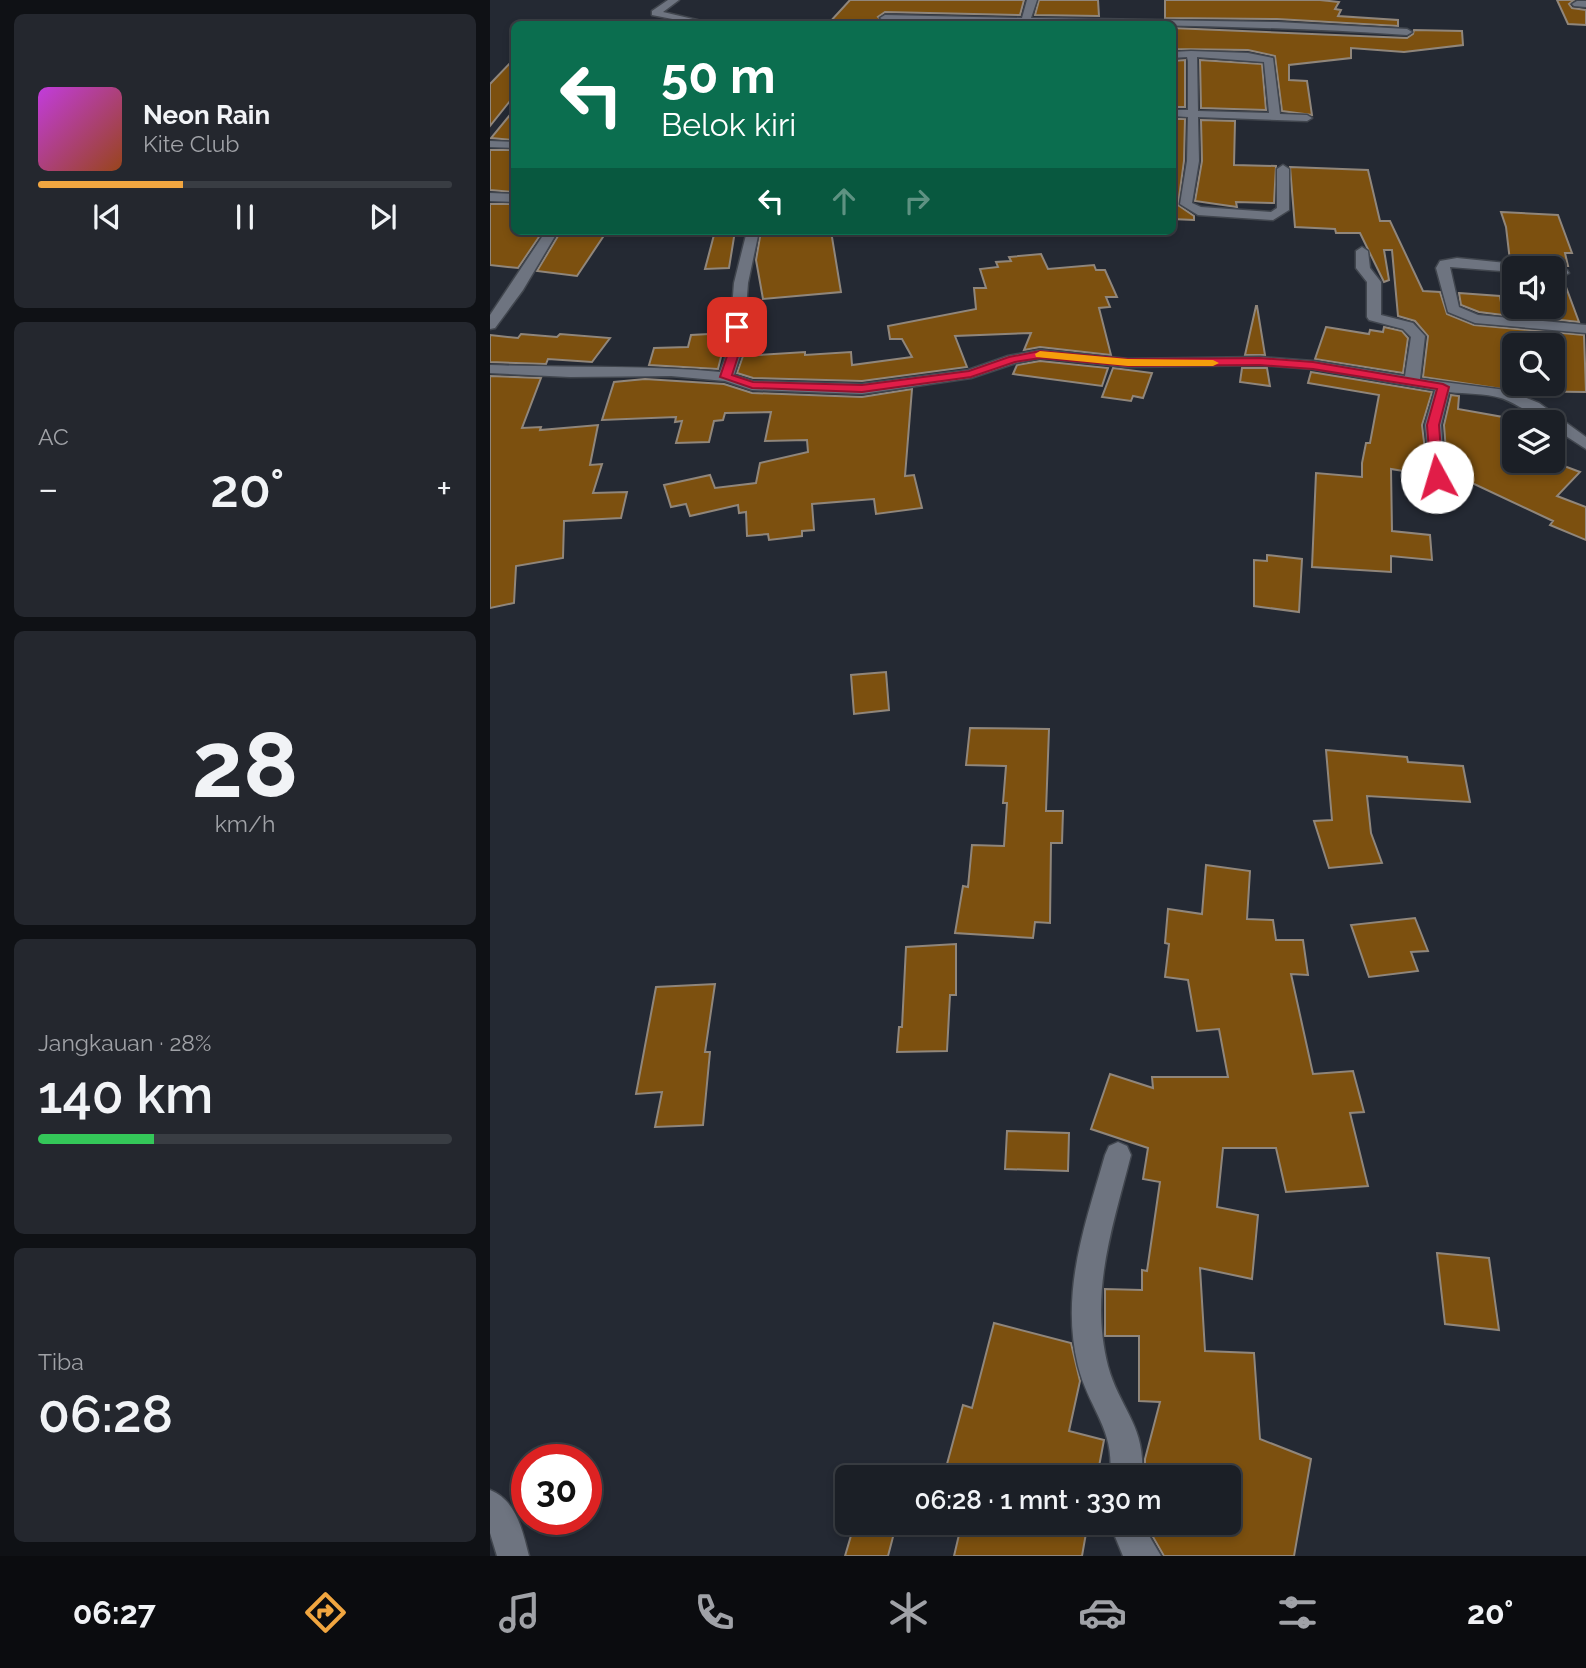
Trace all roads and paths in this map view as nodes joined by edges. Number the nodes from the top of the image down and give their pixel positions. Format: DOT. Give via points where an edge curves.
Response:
graph roads {
  1 [pos="674,0"];
  2 [pos="1032,0"];
  3 [pos="960,10"];
  4 [pos="885,17"];
  5 [pos="953,19"];
  6 [pos="694,21"];
  7 [pos="1001,21"];
  8 [pos="1025,21"];
  9 [pos="1036,21"];
  10 [pos="1136,21"];
  11 [pos="1176,23"];
  12 [pos="1407,32"];
  13 [pos="1191,54"];
  14 [pos="1176,55"];
  15 [pos="1176,113"];
  16 [pos="1194,114"];
  17 [pos="1275,116"];
  18 [pos="1307,118"];
  19 [pos="490,144"];
  20 [pos="511,145"];
  21 [pos="1283,169"];
  22 [pos="490,197"];
  23 [pos="511,198"];
  24 [pos="550,235"];
  25 [pos="752,235"];
  26 [pos="1362,251"];
  27 [pos="1502,266"];
  28 [pos="490,325"];
  29 [pos="1586,329"];
  30 [pos="490,369"];
  31 [pos="726,377"];
  32 [pos="1412,381"];
  33 [pos="1443,387"];
  34 [pos="1586,444"];
  35 [pos="1437,477"];
  36 [pos="1118,1155"];
  37 [pos="1128,1465"];
  38 [pos="490,1506"];
  39 [pos="1130,1535"];
  40 [pos="513,1556"];
  41 [pos="1145,1556"];
  1 -- 6 [label="street" via="655,13"];
  2 -- 8 [label="street"];
  3 -- 5 [label="street"];
  4 -- 5 [label="street"];
  5 -- 7 [label="street"];
  9 -- 10 [label="street" via="1102,15"];
  11 -- 12 [label="street" via="1278,23"];
  13 -- 14 [label="street"];
  13 -- 16 [label="street" via="1187,83"];
  13 -- 17 [label="street" via="1269,60"];
  15 -- 16 [label="street"];
  16 -- 17 [label="street"];
  16 -- 21 [label="street" via="1186,204 1198,211 1266,217 1279,213 1283,210"];
  17 -- 18 [label="street"];
  19 -- 20 [label="street"];
  22 -- 23 [label="street"];
  24 -- 28 [label="street"];
  25 -- 31 [label="street" via="741,283 736,347"];
  26 -- 32 [label="street" via="1363,268 1374,282 1374,317 1408,327 1418,336"];
  27 -- 29 [label="street" via="1445,264 1453,309 1475,319"];
  30 -- 31 [label="street"];
  31 -- 32 [label="street" via="752,385 862,389 962,376 1040,354 1128,363 1260,361"];
  32 -- 33 [label="street"];
  33 -- 34 [label="street" via="1501,393 1534,406"];
  33 -- 35 [label="street" via="1433,425"];
  36 -- 37 [label="street" via="1087,1277 1087,1306 1093,1364 1098,1383 1121,1424"];
  38 -- 40 [label="street" via="503,1522"];
  39 -- 41 [label="street"];
}
